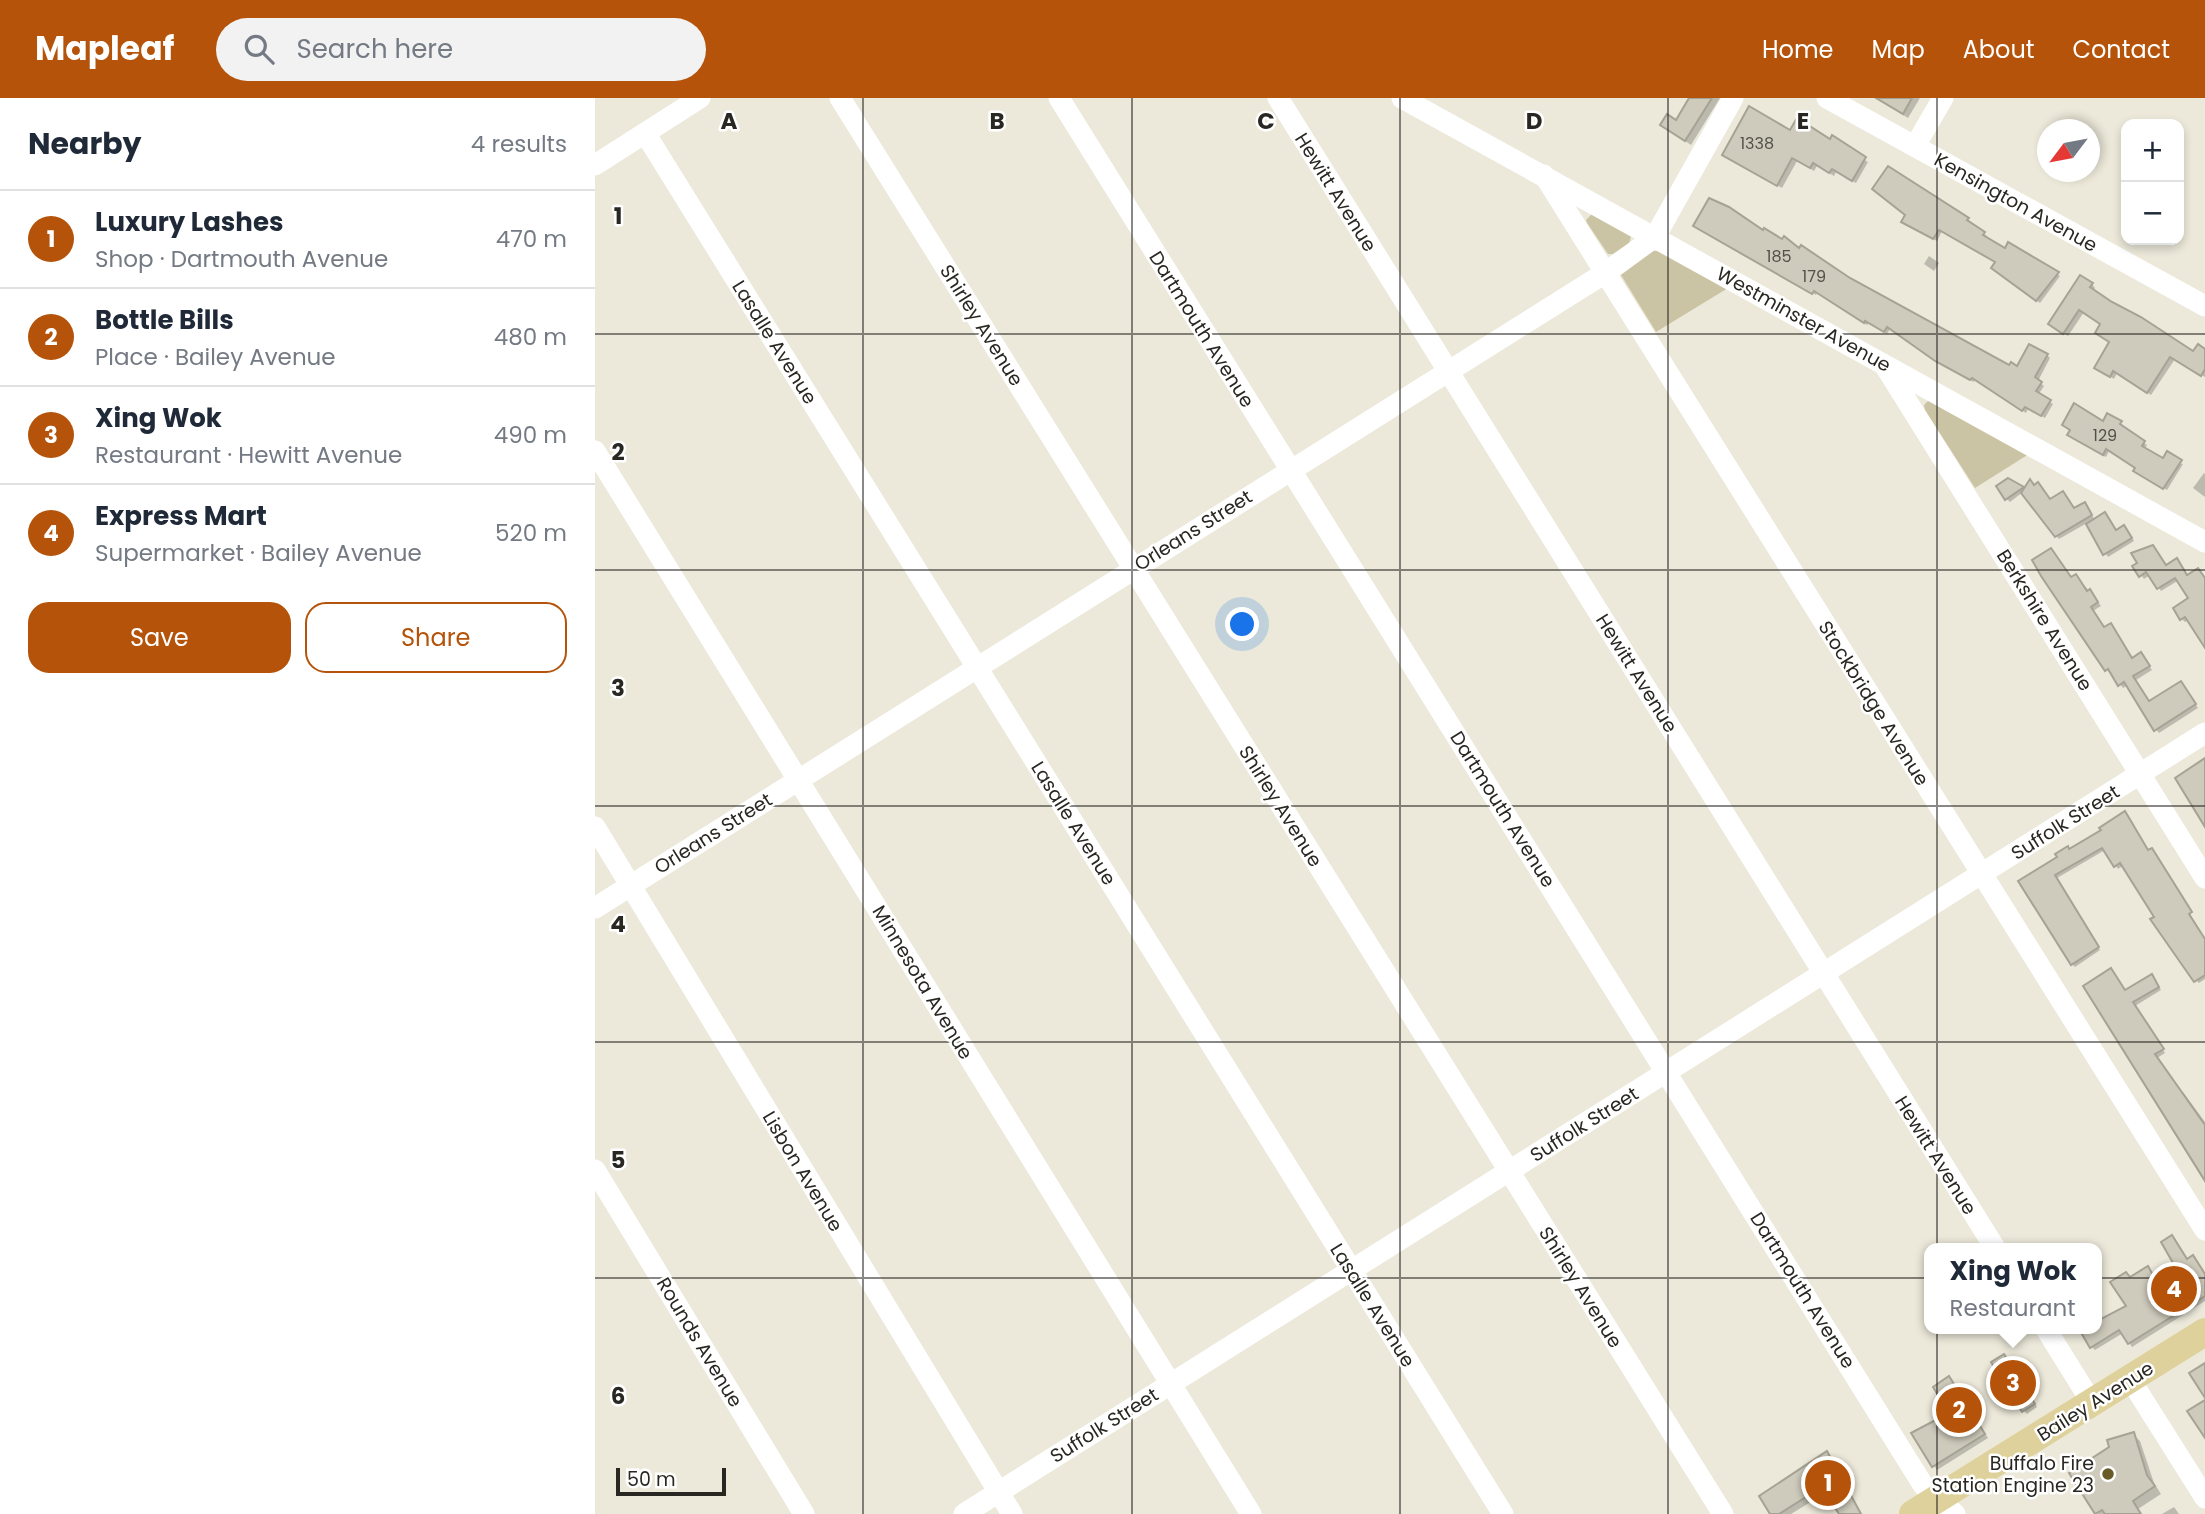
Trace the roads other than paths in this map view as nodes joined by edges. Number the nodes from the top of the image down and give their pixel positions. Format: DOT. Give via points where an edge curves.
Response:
graph roads {
  1 [pos="700,98"];
  2 [pos="840,98"];
  3 [pos="1059,98"];
  4 [pos="1278,98"];
  5 [pos="1402,98"];
  6 [pos="1733,98"];
  7 [pos="1828,98"];
  8 [pos="1943,98"];
  9 [pos="645,133"];
  10 [pos="1916,146"];
  11 [pos="595,165"];
  12 [pos="1544,175"];
  13 [pos="1655,237"];
  14 [pos="1605,273"];
  15 [pos="2205,306"];
  16 [pos="1883,363"];
  17 [pos="1448,371"];
  18 [pos="595,451"];
  19 [pos="1290,470"];
  20 [pos="2205,542"];
  21 [pos="1133,568"];
  22 [pos="977,666"];
  23 [pos="2205,733"];
  24 [pos="2141,775"];
  25 [pos="799,778"];
  26 [pos="595,827"];
  27 [pos="1982,875"];
  28 [pos="2205,878"];
  29 [pos="630,885"];
  30 [pos="595,908"];
  31 [pos="1822,974"];
  32 [pos="1667,1071"];
  33 [pos="595,1170"];
  34 [pos="1509,1171"];
  35 [pos="2205,1230"];
  36 [pos="1992,1243"];
  37 [pos="1351,1270"];
  38 [pos="2205,1332"];
  39 [pos="2049,1334"];
  40 [pos="2130,1379"];
  41 [pos="1170,1384"];
  42 [pos="2092,1403"];
  43 [pos="999,1492"];
  44 [pos="2205,1498"];
  45 [pos="1946,1506"];
  46 [pos="804,1514"];
  47 [pos="964,1514"];
  48 [pos="1012,1514"];
  49 [pos="1251,1514"];
  50 [pos="1503,1514"];
  51 [pos="1723,1514"];
  52 [pos="1913,1514"];
  1 -- 9 [label="street"];
  2 -- 21 [label="street, Shirley Avenue"];
  3 -- 19 [label="street, Dartmouth Avenue"];
  4 -- 17 [label="street, Hewitt Avenue"];
  5 -- 12 [label="street, Westminster Avenue"];
  6 -- 13 [label="street, Orleans Street"];
  7 -- 10 [label="street, Kensington Avenue"];
  8 -- 10 [label="street"];
  9 -- 11 [label="street"];
  9 -- 22 [label="street, Lasalle Avenue"];
  10 -- 15 [label="street, Kensington Avenue"];
  12 -- 13 [label="street, Westminster Avenue"];
  12 -- 14 [label="street, Stockbridge Avenue"];
  13 -- 14 [label="street, Orleans Street"];
  13 -- 16 [label="street, Westminster Avenue"];
  14 -- 17 [label="street, Orleans Street"];
  14 -- 27 [label="street, Stockbridge Avenue"];
  16 -- 20 [label="street, Westminster Avenue"];
  16 -- 24 [label="street, Berkshire Avenue"];
  17 -- 19 [label="street, Orleans Street"];
  17 -- 31 [label="street, Hewitt Avenue"];
  18 -- 25 [label="street, Minnesota Avenue"];
  19 -- 21 [label="street, Orleans Street"];
  19 -- 32 [label="street, Dartmouth Avenue"];
  21 -- 22 [label="street, Orleans Street"];
  21 -- 34 [label="street, Shirley Avenue"];
  22 -- 25 [label="street, Orleans Street"];
  22 -- 37 [label="street, Lasalle Avenue"];
  23 -- 24 [label="street, Suffolk Street"];
  24 -- 27 [label="street, Suffolk Street"];
  24 -- 28 [label="street, Berkshire Avenue"];
  25 -- 29 [label="street, Orleans Street"];
  25 -- 41 [label="street, Minnesota Avenue"];
  26 -- 29 [label="street, Lisbon Avenue"];
  27 -- 31 [label="street, Suffolk Street"];
  27 -- 35 [label="street, Stockbridge Avenue"];
  29 -- 30 [label="street, Orleans Street"];
  29 -- 43 [label="street, Lisbon Avenue"];
  31 -- 32 [label="street, Suffolk Street"];
  31 -- 36 [label="street, Hewitt Avenue"];
  32 -- 34 [label="street, Suffolk Street"];
  32 -- 45 [label="street, Dartmouth Avenue" via="1923,1485"];
  33 -- 46 [label="street, Rounds Avenue"];
  34 -- 37 [label="street, Suffolk Street"];
  34 -- 51 [label="street, Shirley Avenue"];
  37 -- 41 [label="street, Suffolk Street"];
  37 -- 50 [label="street, Lasalle Avenue"];
  38 -- 40 [label="main road, Bailey Avenue"];
  39 -- 42 [label="street"];
  40 -- 42 [label="main road, Bailey Avenue"];
  40 -- 44 [label="street"];
  41 -- 43 [label="street, Suffolk Street"];
  41 -- 49 [label="street, Minnesota Avenue"];
  42 -- 45 [label="main road, Bailey Avenue"];
  43 -- 47 [label="street, Suffolk Street"];
  43 -- 48 [label="street, Lisbon Avenue"];
  45 -- 52 [label="main road, Bailey Avenue"];
}
